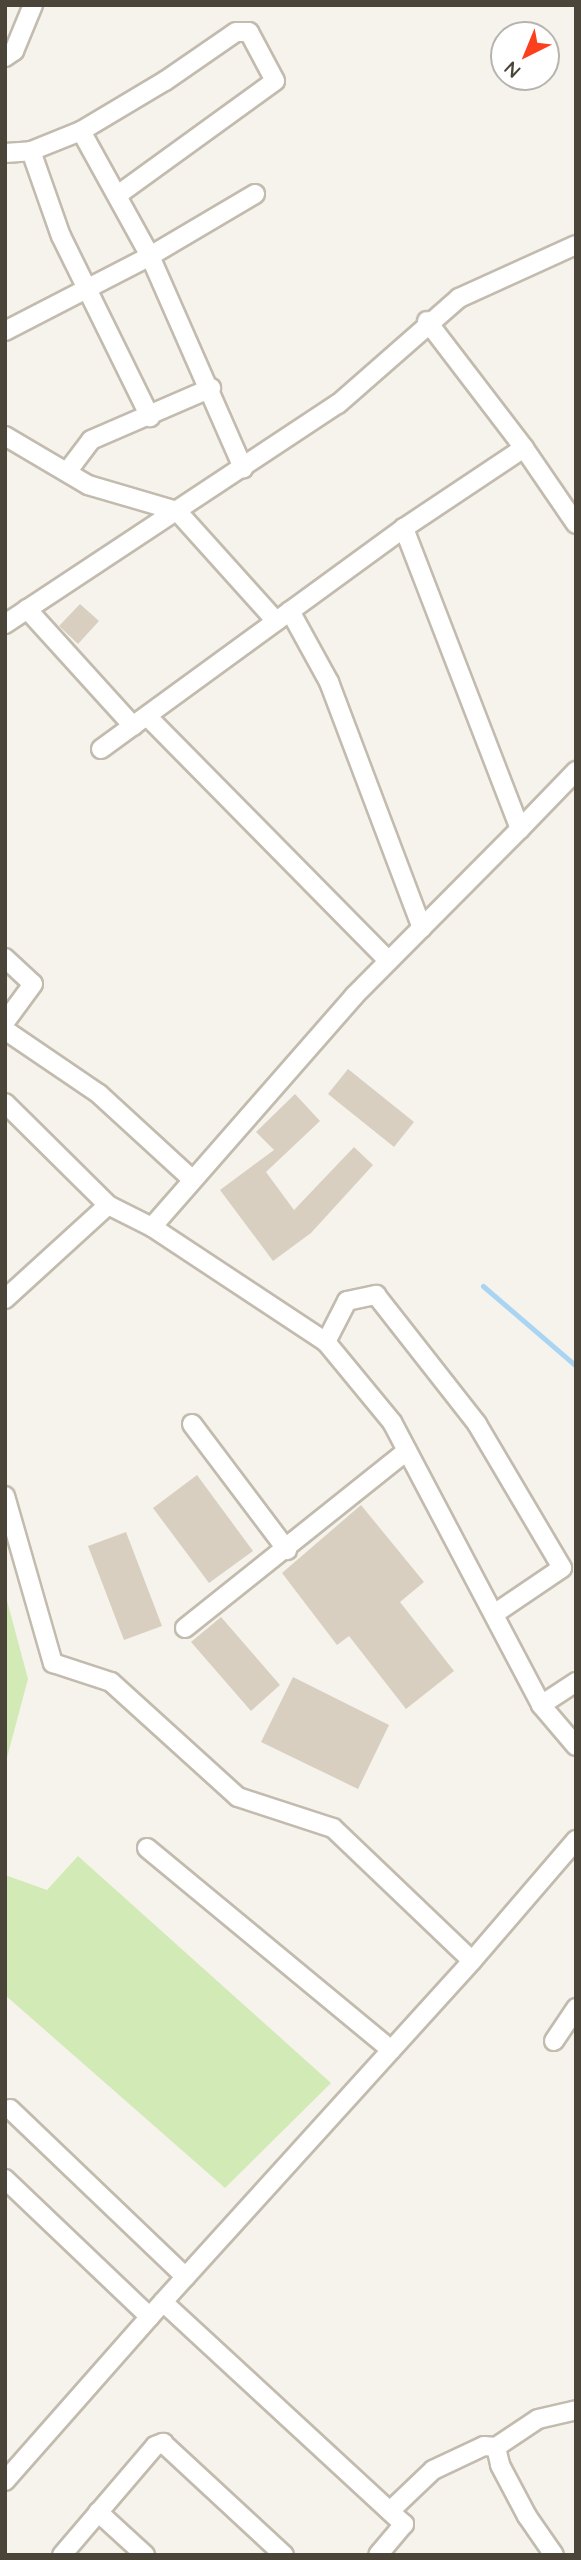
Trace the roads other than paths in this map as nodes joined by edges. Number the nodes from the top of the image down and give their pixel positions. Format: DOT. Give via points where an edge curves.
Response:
graph roads {
  1 [pos="33,5"];
  2 [pos="5,57"];
  3 [pos="81,131"];
  4 [pos="31,151"];
  5 [pos="5,153"];
  6 [pos="119,194"];
  7 [pos="255,194"];
  8 [pos="576,245"];
  9 [pos="150,256"];
  10 [pos="87,289"];
  11 [pos="427,321"];
  12 [pos="5,331"];
  13 [pos="211,388"];
  14 [pos="150,417"];
  15 [pos="5,436"];
  16 [pos="524,447"];
  17 [pos="243,468"];
  18 [pos="66,472"];
  19 [pos="177,511"];
  20 [pos="576,524"];
  21 [pos="404,528"];
  22 [pos="27,610"];
  23 [pos="283,616"];
  24 [pos="5,624"];
  25 [pos="140,721"];
  26 [pos="102,749"];
  27 [pos="576,771"];
  28 [pos="520,830"];
  29 [pos="422,928"];
  30 [pos="5,958"];
  31 [pos="389,961"];
  32 [pos="5,1022"];
  33 [pos="5,1030"];
  34 [pos="5,1103"];
  35 [pos="193,1180"];
  36 [pos="108,1205"];
  37 [pos="152,1227"];
  38 [pos="5,1299"];
  39 [pos="326,1342"];
  40 [pos="192,1424"];
  41 [pos="407,1451"];
  42 [pos="5,1496"];
  43 [pos="287,1550"];
  44 [pos="494,1614"];
  45 [pos="185,1628"];
  46 [pos="576,1682"];
  47 [pos="541,1705"];
  48 [pos="576,1746"];
  49 [pos="576,1840"];
  50 [pos="147,1848"];
  51 [pos="472,1961"];
  52 [pos="576,2008"];
  53 [pos="554,2041"];
  54 [pos="391,2050"];
  55 [pos="10,2109"];
  56 [pos="5,2179"];
  57 [pos="186,2277"];
  58 [pos="163,2302"];
  59 [pos="150,2317"];
  60 [pos="576,2410"];
  61 [pos="496,2447"];
  62 [pos="9,2470"];
  63 [pos="390,2511"];
  64 [pos="98,2512"];
  65 [pos="62,2555"];
  66 [pos="145,2555"];
  67 [pos="284,2555"];
  68 [pos="378,2555"];
  69 [pos="554,2555"];
  1 -- 2 [label="street" via="13,51"];
  3 -- 4 [label="street"];
  3 -- 6 [label="street"];
  3 -- 6 [label="street" via="236,32 249,33 274,74 271,87"];
  4 -- 5 [label="street"];
  4 -- 10 [label="street" via="61,236"];
  6 -- 9 [label="street"];
  7 -- 9 [label="street"];
  8 -- 11 [label="street" via="458,298"];
  9 -- 10 [label="street"];
  9 -- 13 [label="street"];
  10 -- 12 [label="street"];
  10 -- 14 [label="street"];
  11 -- 16 [label="street"];
  11 -- 17 [label="street" via="338,404"];
  13 -- 14 [label="street"];
  13 -- 17 [label="street"];
  14 -- 18 [label="street" via="91,440"];
  15 -- 18 [label="street"];
  16 -- 20 [label="street"];
  16 -- 21 [label="street"];
  17 -- 19 [label="street"];
  18 -- 19 [label="street" via="88,485"];
  19 -- 22 [label="street"];
  19 -- 23 [label="street"];
  21 -- 23 [label="street"];
  21 -- 28 [label="street"];
  22 -- 24 [label="street"];
  22 -- 25 [label="street"];
  23 -- 25 [label="street"];
  23 -- 29 [label="street" via="329,682"];
  25 -- 26 [label="street"];
  25 -- 31 [label="street"];
  27 -- 28 [label="street"];
  28 -- 29 [label="street"];
  29 -- 31 [label="street"];
  30 -- 32 [label="street" via="33,984"];
  31 -- 35 [label="street"];
  33 -- 35 [label="street" via="99,1094"];
  34 -- 36 [label="street"];
  35 -- 37 [label="street"];
  36 -- 37 [label="street"];
  36 -- 38 [label="street"];
  37 -- 39 [label="street"];
  39 -- 41 [label="street" via="392,1422"];
  39 -- 44 [label="street" via="347,1301 376,1295 477,1424 562,1568"];
  40 -- 43 [label="street"];
  41 -- 43 [label="street"];
  41 -- 44 [label="street"];
  42 -- 51 [label="street" via="53,1662 111,1682 238,1797 333,1828"];
  43 -- 45 [label="street"];
  44 -- 47 [label="street"];
  46 -- 47 [label="street"];
  47 -- 48 [label="street"];
  49 -- 51 [label="street"];
  50 -- 54 [label="street"];
  51 -- 54 [label="street"];
  52 -- 53 [label="street"];
  54 -- 57 [label="street"];
  55 -- 57 [label="street"];
  56 -- 59 [label="street"];
  57 -- 58 [label="street"];
  58 -- 59 [label="street"];
  58 -- 63 [label="street"];
  59 -- 62 [label="street"];
  60 -- 61 [label="street" via="538,2419"];
  61 -- 63 [label="street" via="484,2446 433,2470"];
  61 -- 69 [label="street" via="505,2475"];
  63 -- 68 [label="street" via="404,2524"];
  64 -- 65 [label="street"];
  64 -- 66 [label="street"];
  64 -- 67 [label="street" via="159,2443 167,2445"];
}
